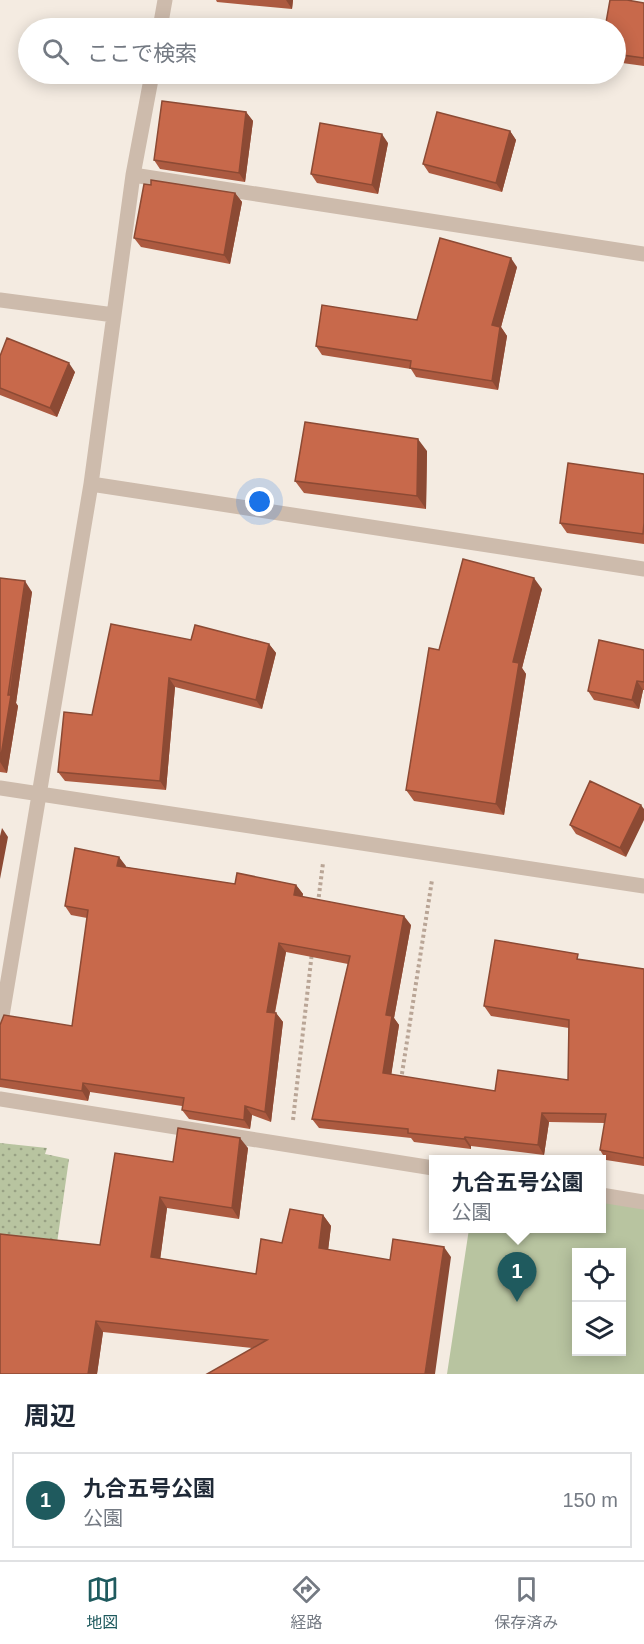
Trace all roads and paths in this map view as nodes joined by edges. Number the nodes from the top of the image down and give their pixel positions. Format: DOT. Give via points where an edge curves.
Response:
graph roads {
  1 [pos="165,0"];
  2 [pos="162,18"];
  3 [pos="150,84"];
  4 [pos="133,175"];
  5 [pos="644,254"];
  6 [pos="0,300"];
  7 [pos="114,315"];
  8 [pos="91,484"];
  9 [pos="644,569"];
  10 [pos="0,788"];
  11 [pos="38,794"];
  12 [pos="326,838"];
  13 [pos="436,855"];
  14 [pos="644,886"];
  15 [pos="317,909"];
  16 [pos="313,944"];
  17 [pos="0,1028"];
  18 [pos="400,1090"];
  19 [pos="0,1099"];
  20 [pos="290,1145"];
  21 [pos="429,1167"];
  22 [pos="606,1196"];
  23 [pos="644,1202"];
  1 -- 2 [label="street"];
  3 -- 4 [label="street"];
  4 -- 5 [label="street"];
  4 -- 7 [label="street"];
  6 -- 7 [label="street"];
  7 -- 8 [label="street"];
  8 -- 9 [label="street"];
  8 -- 11 [label="street"];
  10 -- 11 [label="street"];
  11 -- 12 [label="street"];
  11 -- 17 [label="street"];
  12 -- 13 [label="street"];
  12 -- 15 [label="path"];
  13 -- 14 [label="street"];
  13 -- 18 [label="path"];
  16 -- 20 [label="path"];
  19 -- 20 [label="street"];
  20 -- 21 [label="street"];
  22 -- 23 [label="street"];
}
